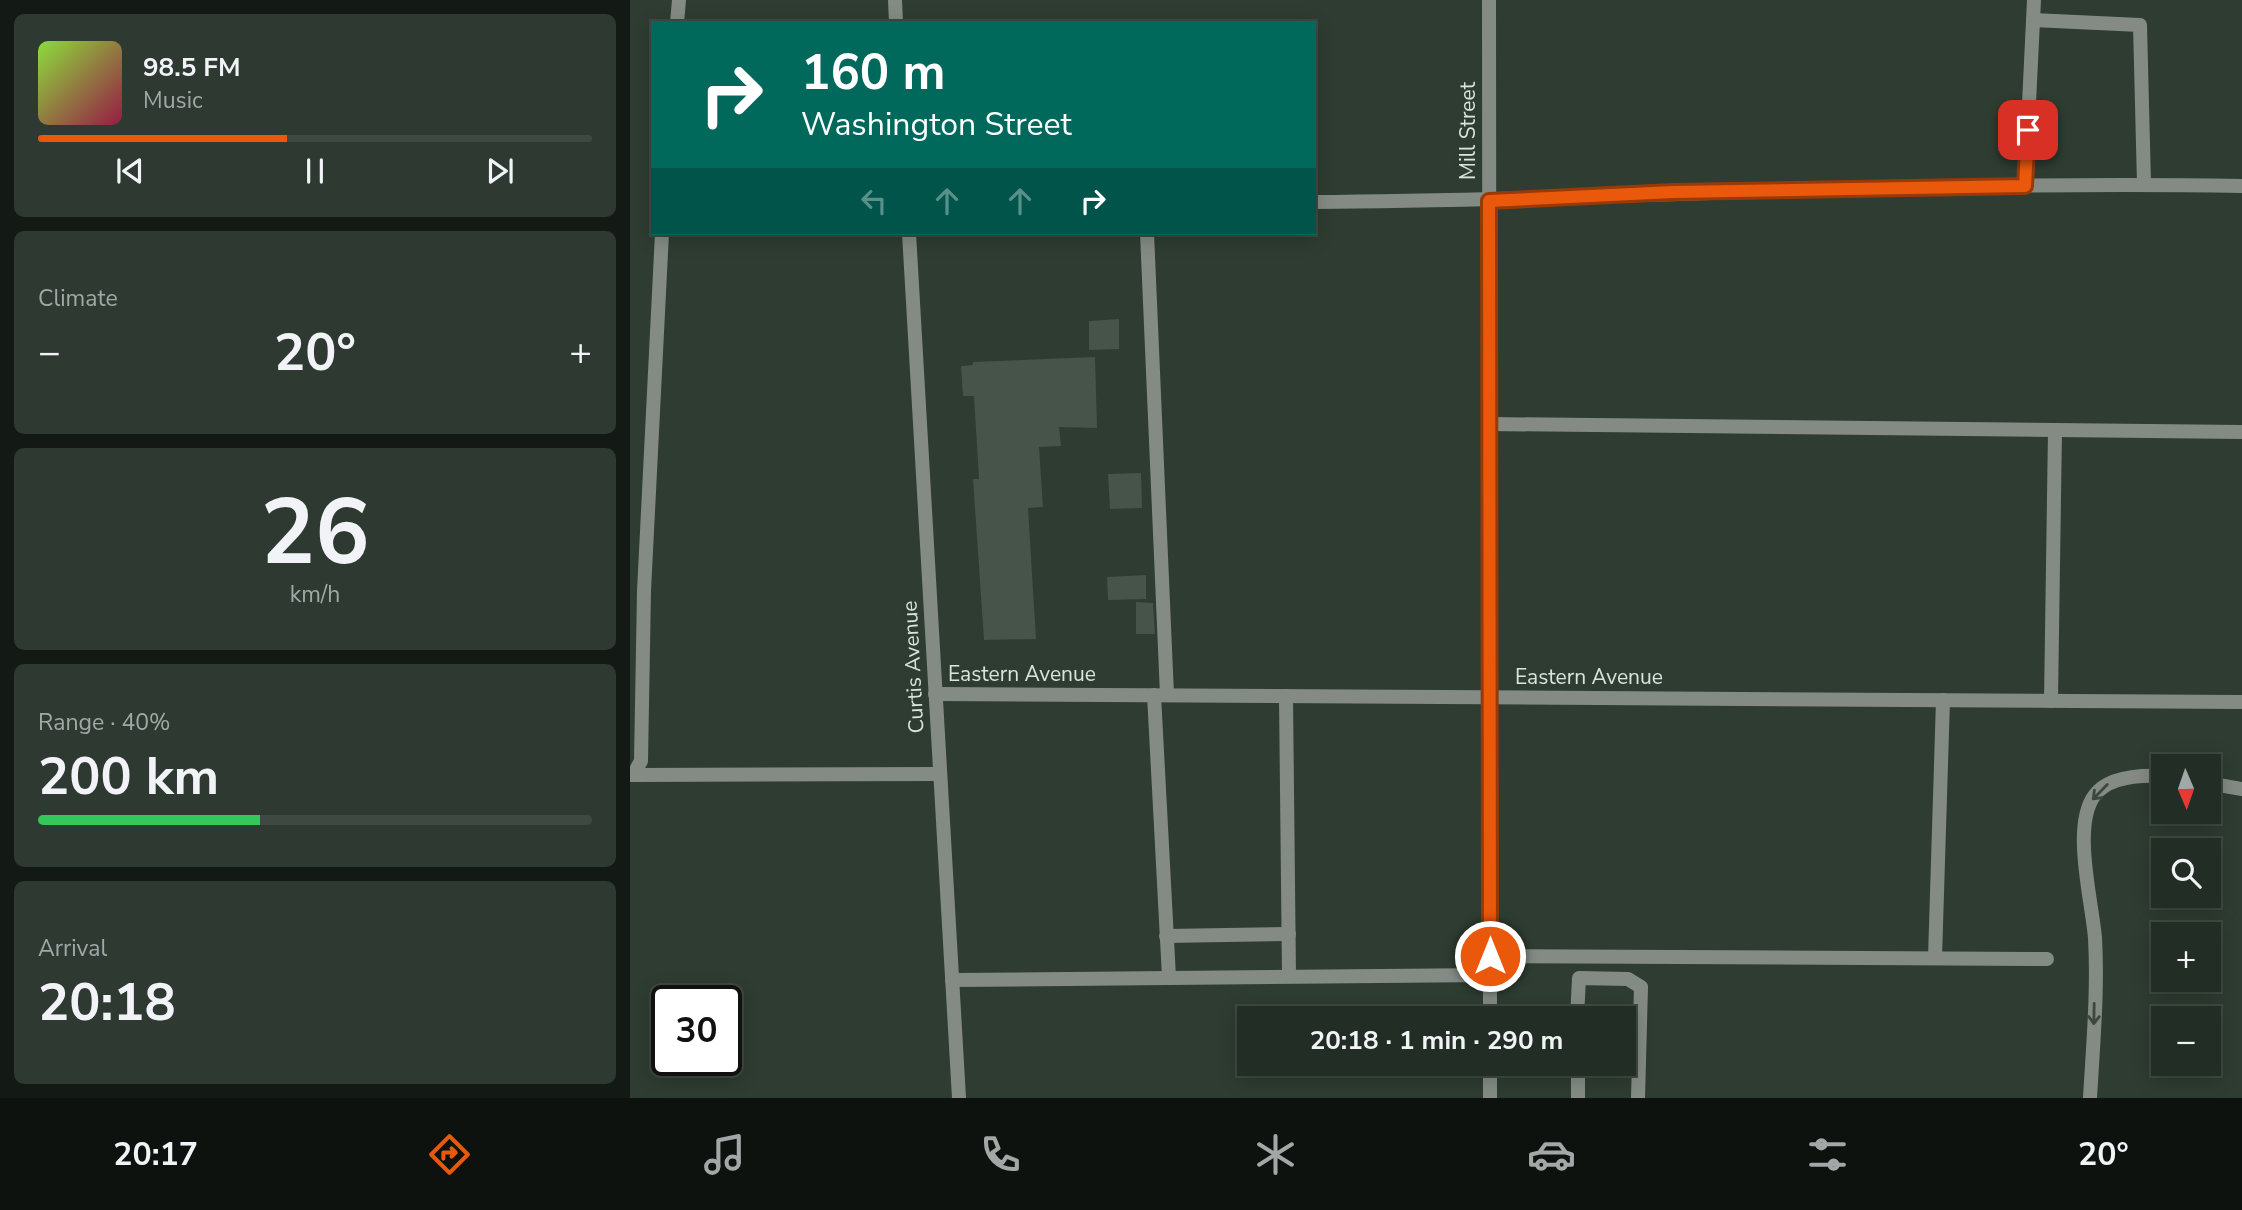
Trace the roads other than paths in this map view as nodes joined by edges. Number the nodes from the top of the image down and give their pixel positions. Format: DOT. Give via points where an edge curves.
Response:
graph roads {
  1 [pos="678,0"];
  2 [pos="895,0"];
  3 [pos="1489,0"];
  4 [pos="2034,0"];
  5 [pos="2033,20"];
  6 [pos="677,21"];
  7 [pos="896,21"];
  8 [pos="2144,184"];
  9 [pos="2025,186"];
  10 [pos="2242,186"];
  11 [pos="1489,201"];
  12 [pos="1316,202"];
  13 [pos="662,235"];
  14 [pos="909,235"];
  15 [pos="1147,235"];
  16 [pos="1489,424"];
  17 [pos="2055,430"];
  18 [pos="2242,432"];
  19 [pos="935,694"];
  20 [pos="1161,695"];
  21 [pos="1286,696"];
  22 [pos="1489,698"];
  23 [pos="1943,700"];
  24 [pos="2051,701"];
  25 [pos="2242,702"];
  26 [pos="940,774"];
  27 [pos="632,775"];
  28 [pos="2151,775"];
  29 [pos="2221,785"];
  30 [pos="2242,789"];
  31 [pos="1289,934"];
  32 [pos="1166,936"];
  33 [pos="1490,956"];
  34 [pos="1935,958"];
  35 [pos="2047,958"];
  36 [pos="1490,975"];
  37 [pos="1289,976"];
  38 [pos="1169,977"];
  39 [pos="952,980"];
  40 [pos="1490,1006"];
  41 [pos="1578,1006"];
  42 [pos="1490,1076"];
  43 [pos="1578,1076"];
  44 [pos="959,1098"];
  45 [pos="1490,1098"];
  46 [pos="1578,1098"];
  47 [pos="1638,1098"];
  48 [pos="2090,1098"];
  1 -- 6 [label="street"];
  2 -- 7 [label="street"];
  3 -- 11 [label="street, Mill Street"];
  4 -- 5 [label="street"];
  5 -- 8 [label="street" via="2140,24"];
  5 -- 9 [label="street"];
  8 -- 9 [label="street"];
  8 -- 10 [label="street"];
  9 -- 11 [label="street" via="1673,192"];
  11 -- 12 [label="street"];
  11 -- 16 [label="street, Mill Street"];
  13 -- 27 [label="street" via="644,591 641,761"];
  14 -- 19 [label="street, Curtis Avenue"];
  15 -- 20 [label="street"];
  16 -- 17 [label="street"];
  16 -- 22 [label="street, Mill Street"];
  17 -- 18 [label="street"];
  17 -- 24 [label="street"];
  19 -- 20 [label="street, Eastern Avenue"];
  19 -- 26 [label="street, Curtis Avenue"];
  20 -- 21 [label="street, Eastern Avenue"];
  20 -- 32 [label="street"];
  21 -- 22 [label="street, Eastern Avenue"];
  21 -- 31 [label="street"];
  22 -- 23 [label="street, Eastern Avenue"];
  22 -- 33 [label="street, Mill Street"];
  23 -- 24 [label="street, Eastern Avenue"];
  23 -- 34 [label="street"];
  24 -- 25 [label="street, Eastern Avenue"];
  26 -- 27 [label="street"];
  26 -- 39 [label="street, Curtis Avenue"];
  28 -- 48 [label="street, one-way" via="2109,783 2094,795 2085,818 2085,867 2095,937"];
  29 -- 30 [label="street"];
  31 -- 32 [label="street"];
  31 -- 37 [label="street"];
  32 -- 38 [label="street"];
  33 -- 34 [label="street"];
  33 -- 36 [label="street, Mill Street"];
  34 -- 35 [label="street"];
  36 -- 37 [label="street"];
  36 -- 40 [label="street, Mill Street"];
  37 -- 38 [label="street"];
  38 -- 39 [label="street"];
  39 -- 44 [label="street, Curtis Avenue"];
  41 -- 47 [label="street" via="1579,978 1629,979 1641,987"];
  42 -- 45 [label="street"];
  43 -- 46 [label="street"];
}
